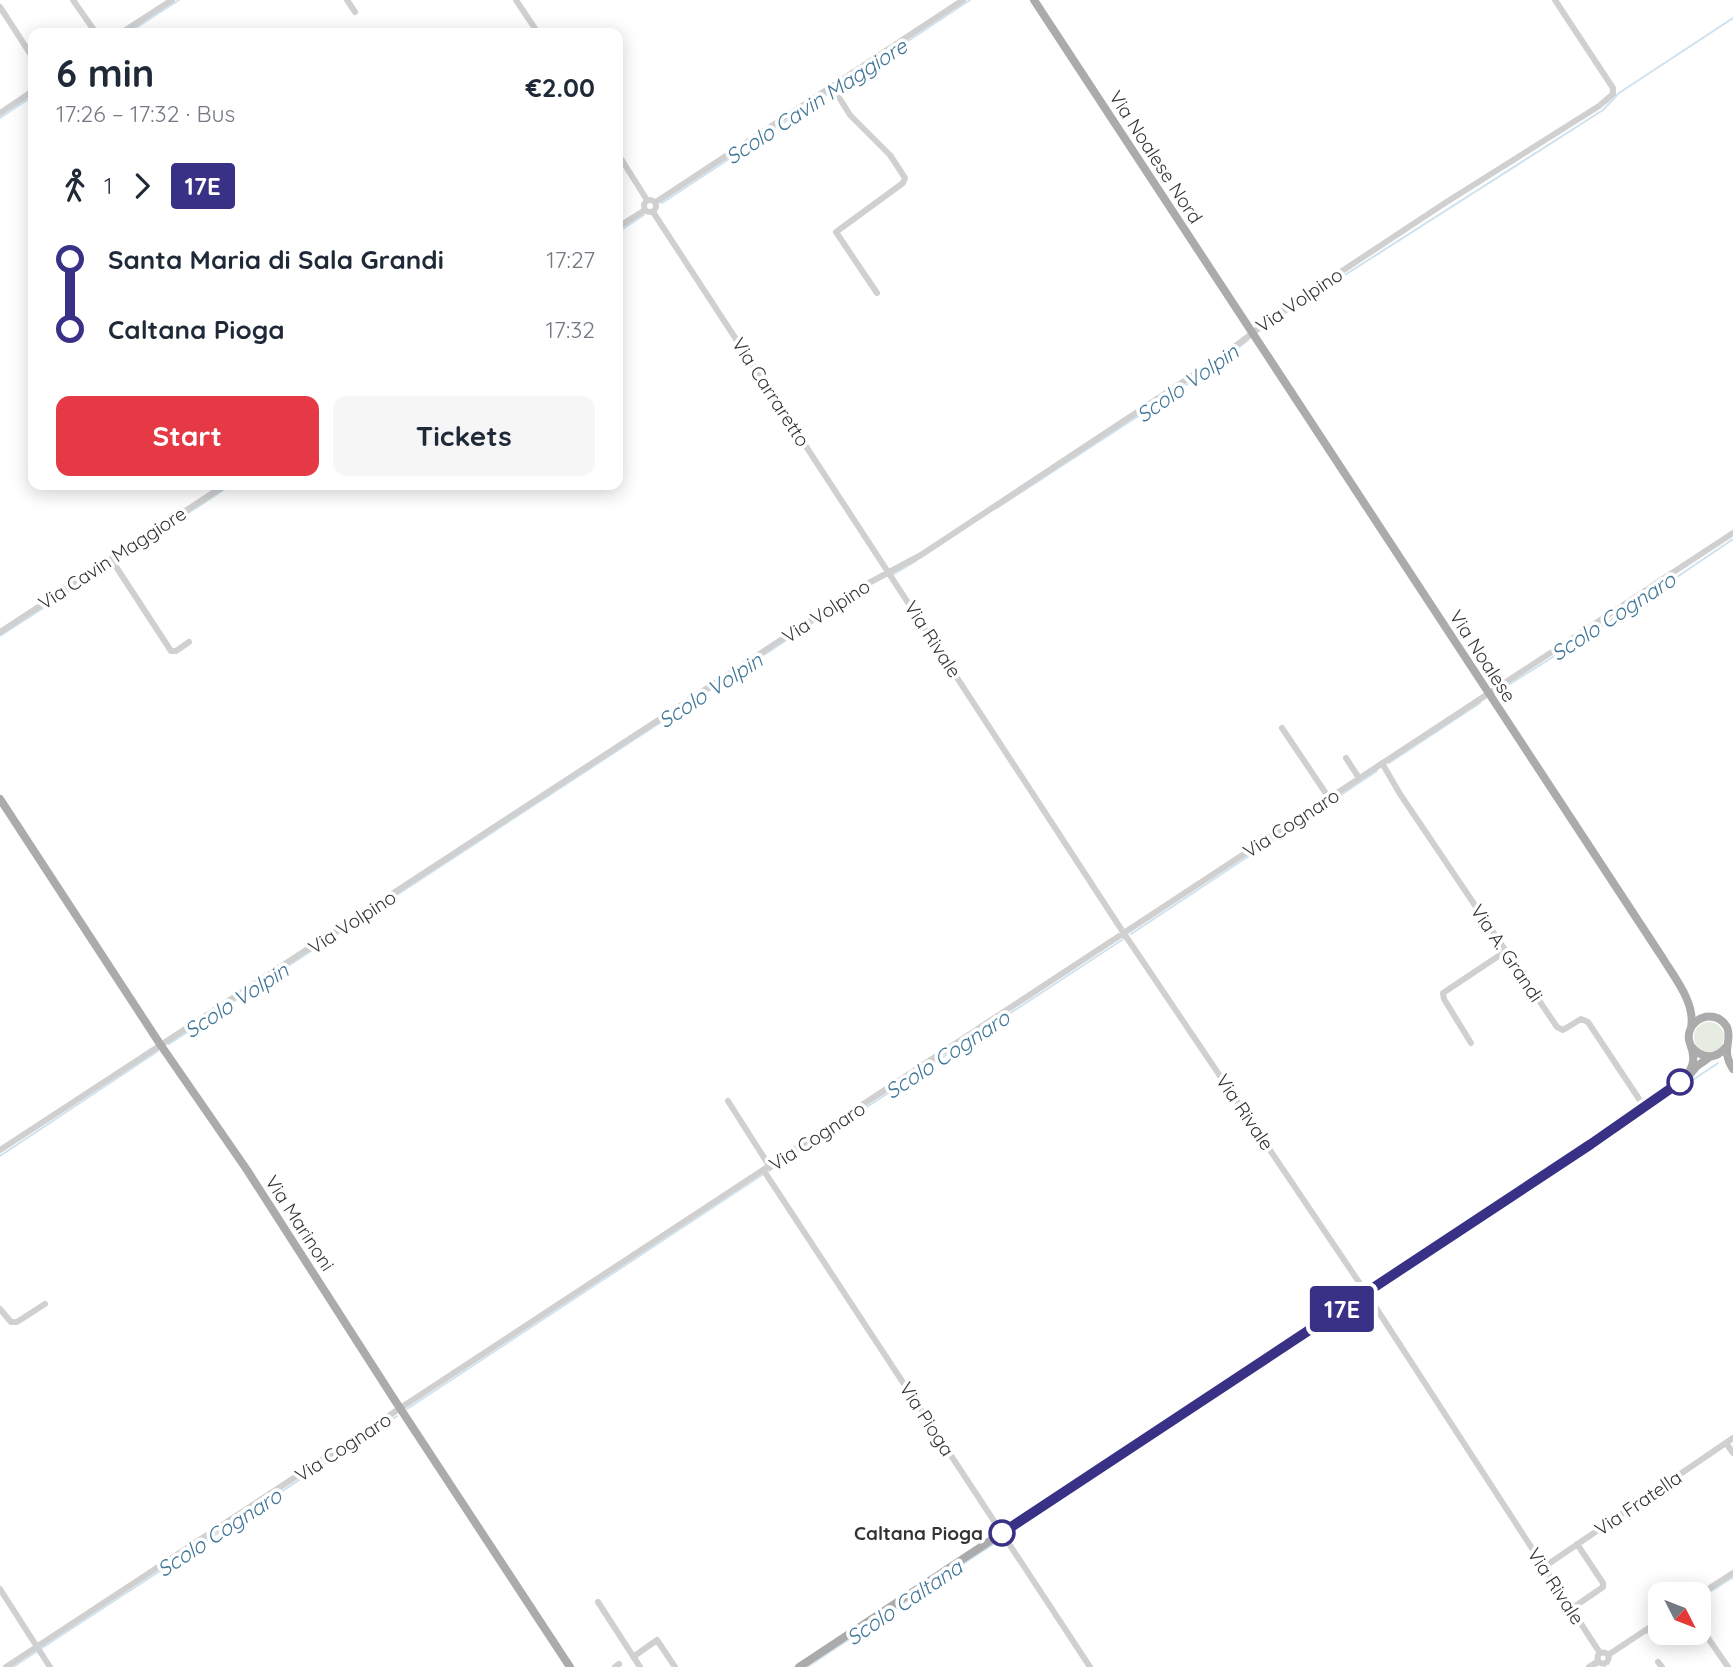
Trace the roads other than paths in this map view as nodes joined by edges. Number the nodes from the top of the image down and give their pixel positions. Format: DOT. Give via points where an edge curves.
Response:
graph roads {
  1 [pos="73,0"];
  2 [pos="172,0"];
  3 [pos="347,0"];
  4 [pos="516,0"];
  5 [pos="963,0"];
  6 [pos="1034,0"];
  7 [pos="1555,0"];
  8 [pos="0,7"];
  9 [pos="355,12"];
  10 [pos="93,28"];
  11 [pos="129,28"];
  12 [pos="535,28"];
  13 [pos="28,50"];
  14 [pos="834,89"];
  15 [pos="28,94"];
  16 [pos="0,113"];
  17 [pos="623,162"];
  18 [pos="647,200"];
  19 [pos="656,202"];
  20 [pos="645,210"];
  21 [pos="653,212"];
  22 [pos="623,224"];
  23 [pos="877,293"];
  24 [pos="1252,332"];
  25 [pos="218,490"];
  26 [pos="1733,533"];
  27 [pos="113,562"];
  28 [pos="890,574"];
  29 [pos="0,632"];
  30 [pos="189,642"];
  31 [pos="1488,692"];
  32 [pos="1282,728"];
  33 [pos="1346,758"];
  34 [pos="1382,763"];
  35 [pos="1359,778"];
  36 [pos="1329,798"];
  37 [pos="0,799"];
  38 [pos="1125,933"];
  39 [pos="1506,951"];
  40 [pos="1686,998"];
  41 [pos="1712,1017"];
  42 [pos="1729,1027"];
  43 [pos="1691,1028"];
  44 [pos="1729,1042"];
  45 [pos="1471,1043"];
  46 [pos="160,1045"];
  47 [pos="1691,1046"];
  48 [pos="1711,1057"];
  49 [pos="1733,1070"];
  50 [pos="1683,1080"];
  51 [pos="728,1101"];
  52 [pos="1645,1108"];
  53 [pos="0,1150"];
  54 [pos="767,1169"];
  55 [pos="1368,1295"];
  56 [pos="45,1304"];
  57 [pos="0,1309"];
  58 [pos="400,1409"];
  59 [pos="1733,1438"];
  60 [pos="1726,1443"];
  61 [pos="1733,1453"];
  62 [pos="1002,1533"];
  63 [pos="1577,1544"];
  64 [pos="1544,1567"];
  65 [pos="1733,1573"];
  66 [pos="1712,1587"];
  67 [pos="0,1589"];
  68 [pos="598,1602"];
  69 [pos="1572,1609"];
  70 [pos="1648,1629"];
  71 [pos="1712,1644"];
  72 [pos="37,1646"];
  73 [pos="634,1657"];
  74 [pos="1604,1660"];
  75 [pos="567,1666"];
  76 [pos="6,1667"];
  77 [pos="50,1667"];
  78 [pos="640,1667"];
  79 [pos="675,1667"];
  80 [pos="799,1667"];
  81 [pos="1090,1667"];
  82 [pos="1589,1667"];
  83 [pos="1728,1667"];
  1 -- 10 [label="street"];
  2 -- 11 [label="street"];
  3 -- 9 [label="street"];
  4 -- 12 [label="street"];
  5 -- 14 [label="street"];
  6 -- 24 [label="main road, Via Noalese Nord"];
  7 -- 24 [label="street, Via Volpino" via="1614,93"];
  8 -- 13 [label="street"];
  14 -- 19 [label="street"];
  14 -- 23 [label="street" via="850,115 890,155 905,178 836,232"];
  15 -- 16 [label="street"];
  17 -- 18 [label="street"];
  18 -- 19 [label="street"];
  18 -- 20 [label="street"];
  19 -- 21 [label="street"];
  20 -- 21 [label="street"];
  20 -- 22 [label="street"];
  21 -- 28 [label="street, Via Carraretto"];
  24 -- 28 [label="street, Via Volpino" via="1230,351"];
  24 -- 31 [label="main road, Via Noalese"];
  25 -- 27 [label="street, Via Cavin Maggiore"];
  26 -- 31 [label="street, Via Cognaro"];
  27 -- 29 [label="street, Via Cavin Maggiore"];
  27 -- 30 [label="street" via="172,651"];
  28 -- 38 [label="street, Via Rivale"];
  28 -- 46 [label="street, Via Volpino" via="865,585"];
  31 -- 34 [label="street, Via Cognaro"];
  31 -- 40 [label="main road, Via Noalese"];
  32 -- 36 [label="street"];
  33 -- 35 [label="street"];
  34 -- 35 [label="street, Via Cognaro"];
  34 -- 39 [label="street, Via A. Grandi"];
  35 -- 36 [label="street, Via Cognaro"];
  36 -- 38 [label="street, Via Cognaro"];
  37 -- 46 [label="main road, Via Marinoni"];
  38 -- 54 [label="street, Via Cognaro"];
  38 -- 55 [label="street, Via Rivale"];
  39 -- 45 [label="street" via="1443,993"];
  39 -- 52 [label="street, Via A. Grandi" via="1559,1030 1581,1019 1588,1021"];
  40 -- 41 [label="main road, Via Noalese"];
  40 -- 43 [label="main road, Via Noalese"];
  41 -- 42 [label="main road, Via Noalese"];
  41 -- 43 [label="main road" via="1698,1020"];
  42 -- 44 [label="main road, Via Noalese"];
  43 -- 47 [label="main road, Via Noalese"];
  44 -- 48 [label="main road"];
  44 -- 49 [label="main road, Via Noalese" via="1726,1056"];
  46 -- 53 [label="street, Via Volpino"];
  46 -- 58 [label="main road, Via Marinoni" via="247,1170"];
  47 -- 48 [label="main road, Via Noalese"];
  47 -- 50 [label="main road" via="1693,1061"];
  48 -- 49 [label="main road, Via Noalese"];
  48 -- 50 [label="main road"];
  50 -- 52 [label="main road"];
  51 -- 54 [label="street, Via Pioga"];
  52 -- 55 [label="main road"];
  54 -- 58 [label="street, Via Cognaro"];
  54 -- 62 [label="street, Via Pioga"];
  55 -- 62 [label="main road"];
  55 -- 64 [label="street, Via Rivale"];
  56 -- 57 [label="street" via="17,1322 10,1322"];
  58 -- 72 [label="street, Via Cognaro"];
  58 -- 75 [label="main road, Via Marinoni"];
  59 -- 60 [label="street, Via Fratella"];
  60 -- 61 [label="street"];
  60 -- 63 [label="street, Via Fratella"];
  62 -- 80 [label="main road"];
  62 -- 81 [label="street, Via Pioga"];
  63 -- 64 [label="street, Via Fratella"];
  63 -- 69 [label="street" via="1603,1587"];
  64 -- 69 [label="street, Via Rivale"];
  65 -- 66 [label="street"];
  67 -- 72 [label="street"];
  68 -- 73 [label="street"];
  69 -- 74 [label="street, Via Rivale"];
  70 -- 74 [label="street"];
  71 -- 83 [label="street"];
  72 -- 76 [label="street, Via Cognaro"];
  72 -- 77 [label="street"];
  73 -- 78 [label="street"];
  73 -- 79 [label="street" via="657,1640"];
  74 -- 82 [label="street"];
}
